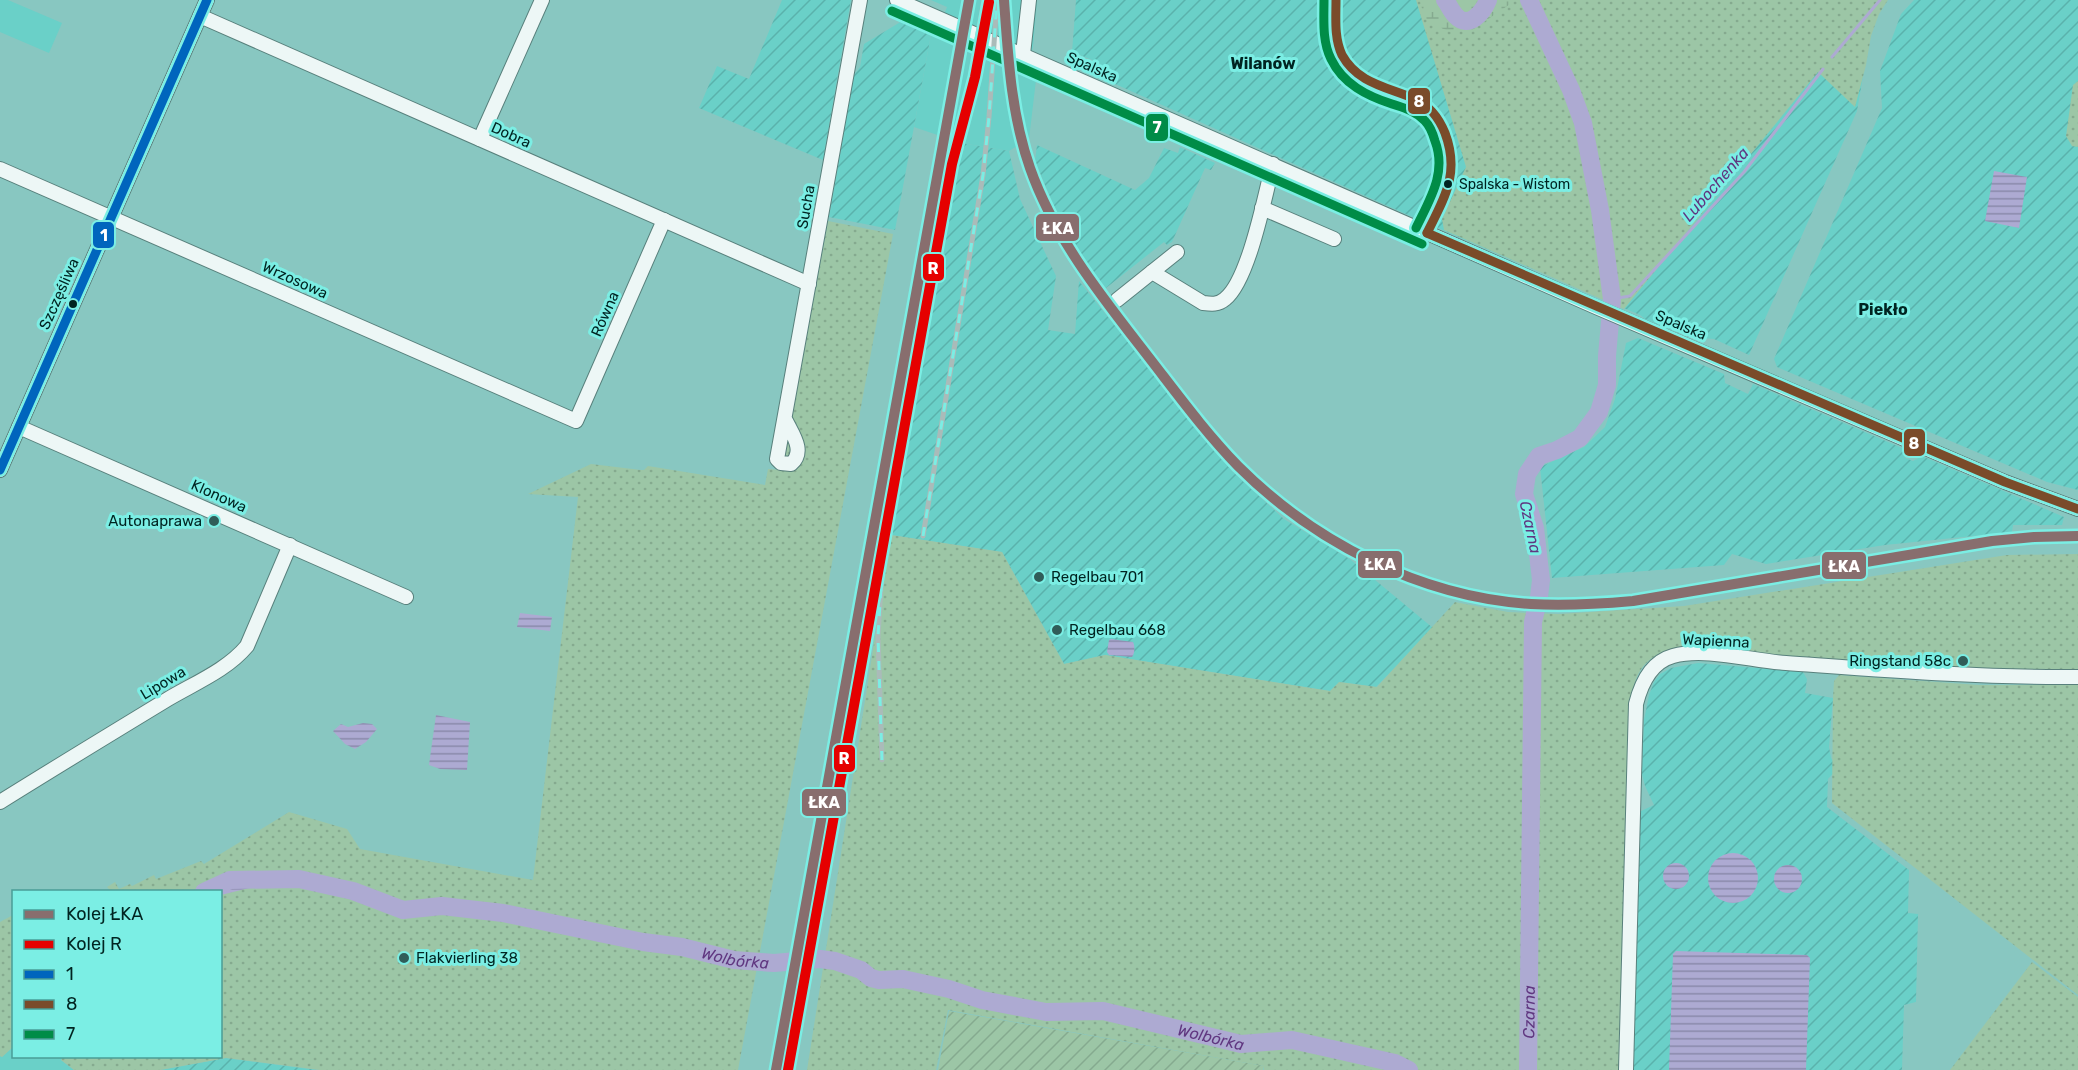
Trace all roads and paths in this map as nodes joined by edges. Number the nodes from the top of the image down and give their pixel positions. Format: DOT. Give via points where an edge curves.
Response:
graph roads {
  1 [pos="207,0"];
  2 [pos="542,0"];
  3 [pos="860,0"];
  4 [pos="897,0"];
  5 [pos="1029,0"];
  6 [pos="200,16"];
  7 [pos="1023,54"];
  8 [pos="480,139"];
  9 [pos="1273,164"];
  10 [pos="0,169"];
  11 [pos="1262,208"];
  12 [pos="111,217"];
  13 [pos="664,220"];
  14 [pos="1334,239"];
  15 [pos="1177,252"];
  16 [pos="1152,272"];
  17 [pos="809,284"];
  18 [pos="1117,300"];
  19 [pos="785,419"];
  20 [pos="576,421"];
  21 [pos="19,427"];
  22 [pos="0,470"];
  23 [pos="2078,509"];
  24 [pos="290,545"];
  25 [pos="406,597"];
  26 [pos="2078,677"];
  27 [pos="0,802"];
  28 [pos="1626,1070"];
  1 -- 6 [label="street, Szczęśliwa"];
  2 -- 8 [label="street"];
  3 -- 17 [label="street, Sucha"];
  4 -- 7 [label="street, Spalska"];
  5 -- 7 [label="street"];
  6 -- 8 [label="street, Dobra"];
  6 -- 12 [label="street, Szczęśliwa"];
  7 -- 9 [label="street, Spalska"];
  8 -- 13 [label="street, Dobra"];
  9 -- 11 [label="street"];
  9 -- 23 [label="street, Spalska" via="1633,323 2005,482"];
  10 -- 12 [label="street, Wrzosowa"];
  11 -- 14 [label="street"];
  11 -- 16 [label="street" via="1250,252 1235,286 1224,299 1203,303"];
  12 -- 20 [label="street, Wrzosowa"];
  12 -- 21 [label="street, Szczęśliwa"];
  13 -- 17 [label="street, Dobra"];
  13 -- 20 [label="street, Równa"];
  15 -- 16 [label="street"];
  16 -- 18 [label="street"];
  17 -- 19 [label="street, Sucha"];
  21 -- 22 [label="street, Szczęśliwa"];
  21 -- 24 [label="street, Klonowa"];
  24 -- 25 [label="street, Klonowa"];
  24 -- 27 [label="street, Lipowa" via="247,646 239,656"];
  26 -- 28 [label="street, Wapienna" via="1974,676 1708,655 1683,655 1661,661 1647,675 1636,704"];
}
